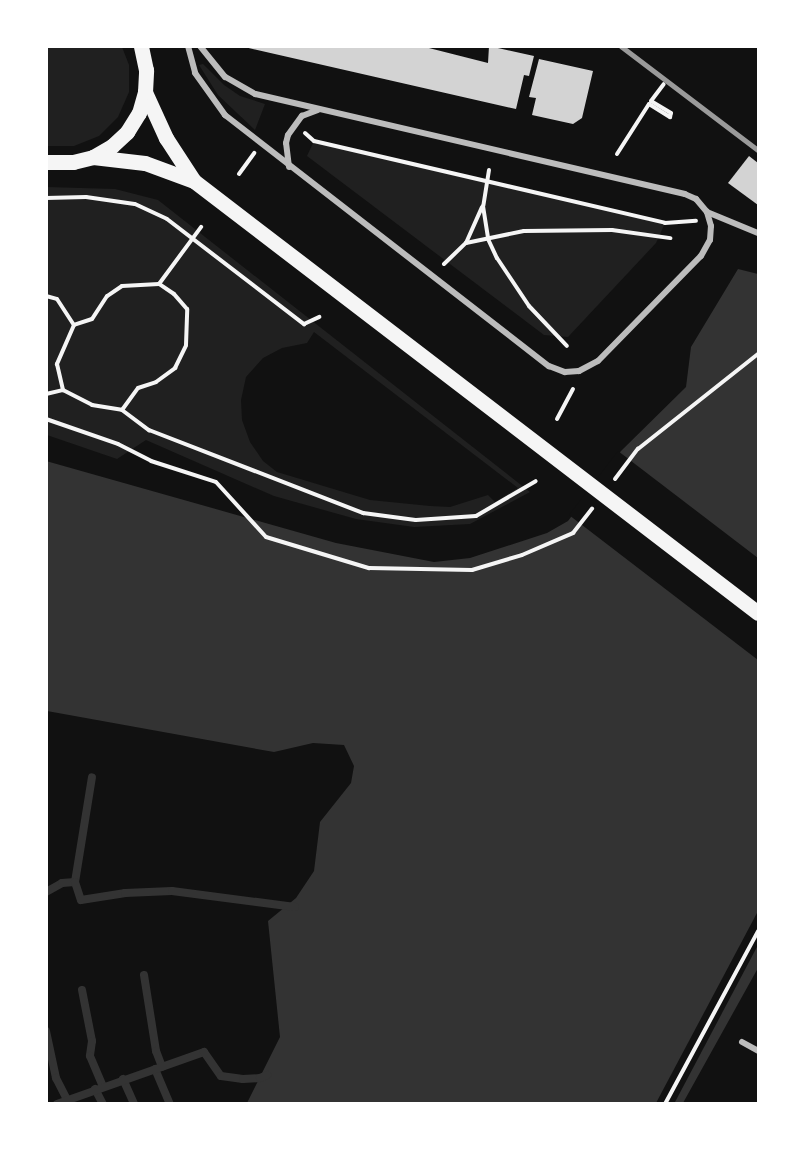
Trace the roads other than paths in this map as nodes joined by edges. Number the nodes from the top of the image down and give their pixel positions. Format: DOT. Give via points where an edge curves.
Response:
graph roads {
  1 [pos="141,46"];
  2 [pos="188,46"];
  3 [pos="200,46"];
  4 [pos="145,92"];
  5 [pos="318,110"];
  6 [pos="93,157"];
  7 [pos="46,162"];
  8 [pos="289,166"];
  9 [pos="194,181"];
  10 [pos="707,212"];
  11 [pos="759,233"];
  12 [pos="759,613"];
  13 [pos="742,1042"];
  14 [pos="759,1051"];
  1 -- 4 [label="main road" via="147,70"];
  2 -- 8 [label="street" via="195,73 219,108"];
  3 -- 5 [label="street" via="215,68 238,87"];
  4 -- 6 [label="main road" via="139,113 127,132"];
  4 -- 9 [label="main road" via="166,138"];
  5 -- 8 [label="street" via="302,116 293,126 286,143"];
  5 -- 10 [label="street" via="685,194 696,199"];
  6 -- 7 [label="main road"];
  6 -- 9 [label="main road" via="146,163"];
  8 -- 10 [label="street" via="549,366 565,372 579,371 598,361 701,256 710,240"];
  9 -- 12 [label="main road"];
  10 -- 11 [label="street"];
  13 -- 14 [label="street"];
}
